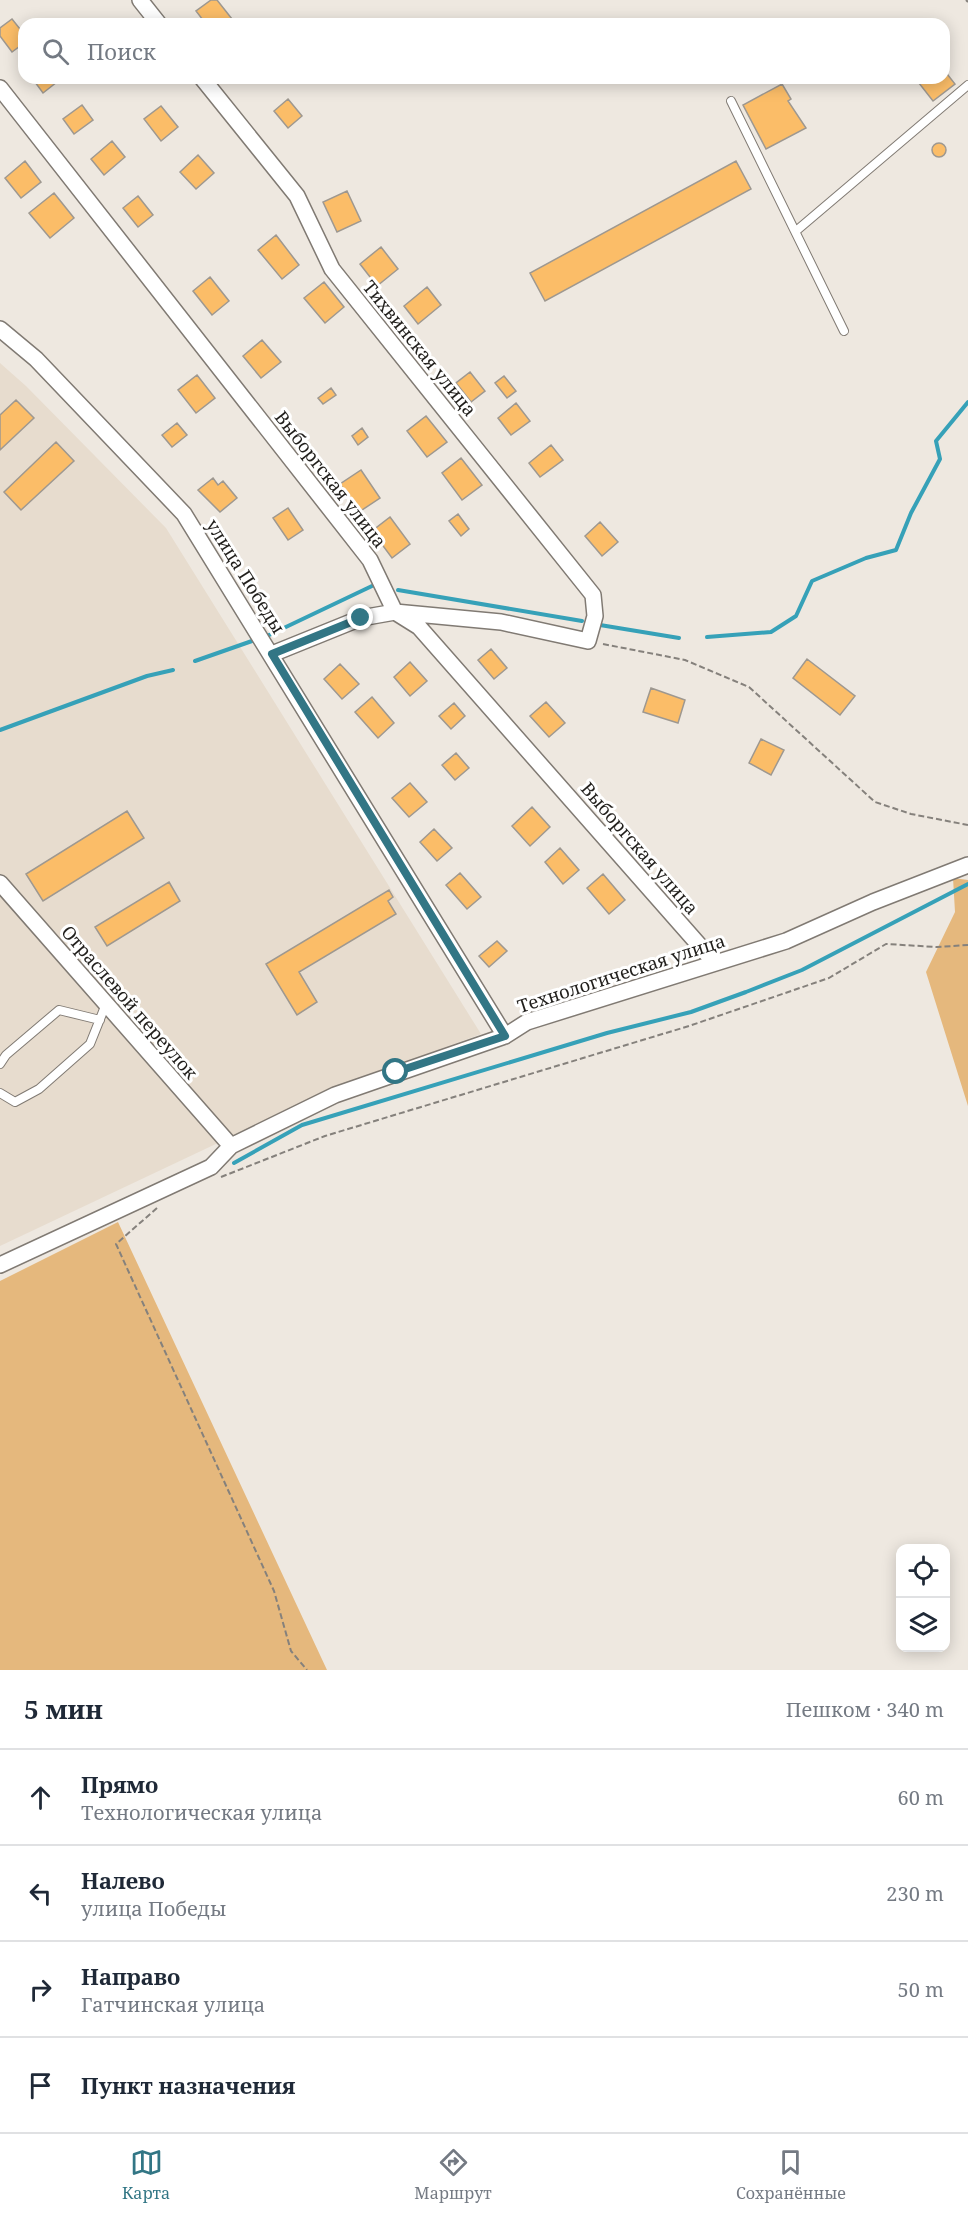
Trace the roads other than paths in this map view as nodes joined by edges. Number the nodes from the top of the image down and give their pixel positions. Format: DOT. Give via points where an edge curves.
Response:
graph roads {
  1 [pos="140,0"];
  2 [pos="154,18"];
  3 [pos="207,84"];
  4 [pos="968,86"];
  5 [pos="0,88"];
  6 [pos="731,101"];
  7 [pos="796,231"];
  8 [pos="0,330"];
  9 [pos="844,331"];
  10 [pos="395,612"];
  11 [pos="272,654"];
  12 [pos="968,865"];
  13 [pos="0,884"];
  14 [pos="714,962"];
  15 [pos="106,1004"];
  16 [pos="100,1020"];
  17 [pos="505,1036"];
  18 [pos="0,1064"];
  19 [pos="0,1093"];
  20 [pos="231,1146"];
  21 [pos="0,1265"];
  1 -- 2 [label="street"];
  3 -- 10 [label="street, Тихвинская улица" via="297,196 332,269 593,595 596,616 588,641 501,622"];
  4 -- 7 [label="lane"];
  5 -- 10 [label="street, Выборгская улица" via="370,560"];
  6 -- 7 [label="lane"];
  7 -- 9 [label="lane"];
  8 -- 11 [label="street, улица Победы" via="36,359 184,514"];
  10 -- 11 [label="street" via="361,618"];
  10 -- 14 [label="street, Выборгская улица" via="418,627"];
  11 -- 17 [label="street, улица Победы"];
  12 -- 14 [label="street, Технологическая улица" via="786,941"];
  13 -- 15 [label="street, Отраслевой переулок"];
  14 -- 17 [label="street, Технологическая улица" via="527,1022"];
  15 -- 16 [label="lane"];
  15 -- 20 [label="street, Отраслевой переулок"];
  16 -- 18 [label="lane" via="59,1010"];
  16 -- 19 [label="lane" via="90,1044 39,1089 15,1102"];
  17 -- 20 [label="street, Технологическая улица" via="334,1095"];
  20 -- 21 [label="street, Технологическая улица" via="211,1167"];
}
